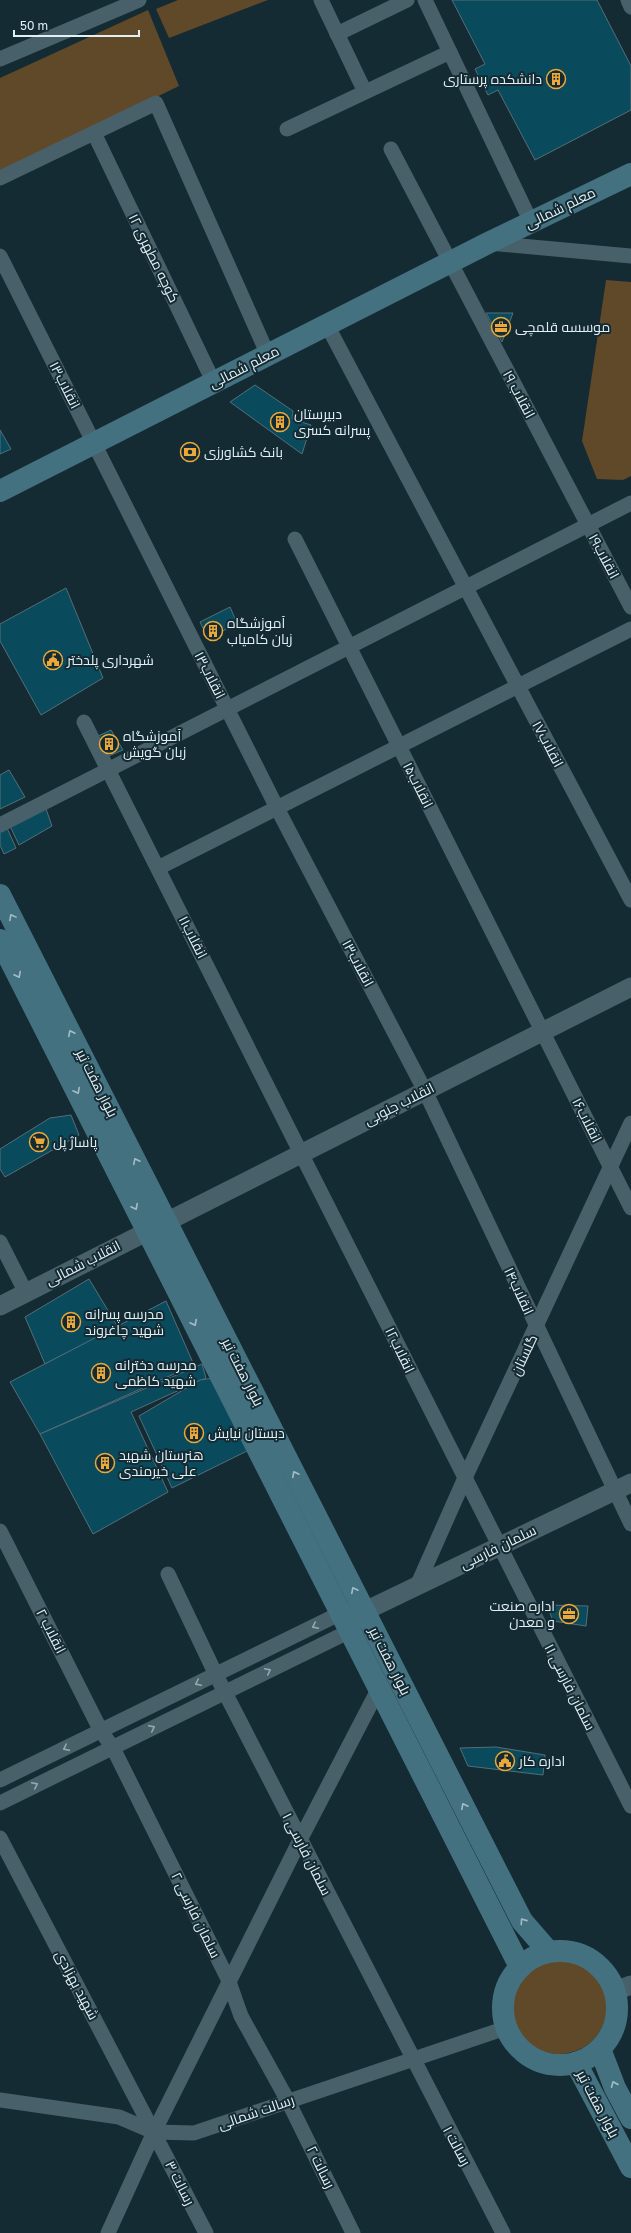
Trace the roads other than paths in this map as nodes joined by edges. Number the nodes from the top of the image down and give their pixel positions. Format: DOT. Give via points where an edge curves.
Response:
graph roads {
  1 [pos="139,0"];
  2 [pos="321,0"];
  3 [pos="407,0"];
  4 [pos="425,0"];
  5 [pos="628,0"];
  6 [pos="631,7"];
  7 [pos="337,34"];
  8 [pos="450,52"];
  9 [pos="0,59"];
  10 [pos="365,92"];
  11 [pos="287,129"];
  12 [pos="94,133"];
  13 [pos="391,149"];
  14 [pos="631,174"];
  15 [pos="0,178"];
  16 [pos="531,222"];
  17 [pos="488,243"];
  18 [pos="0,256"];
  19 [pos="631,256"];
  20 [pos="451,262"];
  21 [pos="327,325"];
  22 [pos="268,355"];
  23 [pos="214,382"];
  24 [pos="94,443"];
  25 [pos="0,491"];
  26 [pos="631,503"];
  27 [pos="588,525"];
  28 [pos="295,539"];
  29 [pos="466,588"];
  30 [pos="631,607"];
  31 [pos="631,629"];
  32 [pos="348,647"];
  33 [pos="518,686"];
  34 [pos="227,709"];
  35 [pos="84,722"];
  36 [pos="398,747"];
  37 [pos="108,770"];
  38 [pos="277,808"];
  39 [pos="0,825"];
  40 [pos="158,868"];
  41 [pos="0,895"];
  42 [pos="631,900"];
  43 [pos="0,940"];
  44 [pos="631,987"];
  45 [pos="542,1032"];
  46 [pos="425,1091"];
  47 [pos="631,1123"];
  48 [pos="302,1153"];
  49 [pos="611,1167"];
  50 [pos="631,1208"];
  51 [pos="167,1221"];
  52 [pos="147,1231"];
  53 [pos="0,1242"];
  54 [pos="26,1293"];
  55 [pos="0,1306"];
  56 [pos="536,1328"];
  57 [pos="464,1480"];
  58 [pos="631,1483"];
  59 [pos="614,1492"];
  60 [pos="631,1524"];
  61 [pos="0,1531"];
  62 [pos="498,1547"];
  63 [pos="168,1574"];
  64 [pos="417,1586"];
  65 [pos="365,1611"];
  66 [pos="346,1622"];
  67 [pos="216,1675"];
  68 [pos="380,1688"];
  69 [pos="225,1692"];
  70 [pos="101,1731"];
  71 [pos="113,1748"];
  72 [pos="0,1780"];
  73 [pos="0,1803"];
  74 [pos="631,1806"];
  75 [pos="0,1838"];
  76 [pos="300,1840"];
  77 [pos="548,1951"];
  78 [pos="520,1967"];
  79 [pos="229,1984"];
  80 [pos="623,1988"];
  81 [pos="506,2028"];
  82 [pos="600,2049"];
  83 [pos="412,2060"];
  84 [pos="576,2063"];
  85 [pos="0,2100"];
  86 [pos="288,2101"];
  87 [pos="631,2118"];
  88 [pos="154,2132"];
  89 [pos="631,2168"];
  90 [pos="108,2233"];
  91 [pos="206,2233"];
  92 [pos="353,2233"];
  93 [pos="503,2233"];
  1 -- 9 [label="street"];
  2 -- 7 [label="street"];
  3 -- 7 [label="street"];
  4 -- 8 [label="street"];
  5 -- 6 [label="street"];
  7 -- 10 [label="street"];
  8 -- 10 [label="street"];
  8 -- 16 [label="street"];
  10 -- 11 [label="street"];
  12 -- 15 [label="street"];
  12 -- 22 [label="street" via="156,103"];
  12 -- 23 [label="street, کوچه مطهری ۱۲"];
  13 -- 20 [label="street, انقلاب ۱۹"];
  14 -- 16 [label="main road, معلم شمالی"];
  16 -- 17 [label="main road, معلم شمالی"];
  17 -- 19 [label="street, معلم شمالی"];
  17 -- 20 [label="main road, معلم شمالی"];
  18 -- 24 [label="street, انقلاب۱۳"];
  20 -- 21 [label="main road, معلم شمالی"];
  20 -- 27 [label="street, انقلاب ۱۹"];
  21 -- 22 [label="main road, معلم شمالی"];
  21 -- 29 [label="street, انقلاب۱۷"];
  22 -- 23 [label="main road, معلم شمالی"];
  23 -- 24 [label="main road, معلم شمالی"];
  24 -- 25 [label="main road, معلم شمالی"];
  24 -- 34 [label="street, انقلاب۱۳"];
  26 -- 27 [label="street"];
  27 -- 29 [label="street"];
  27 -- 30 [label="street, انقلاب۱۹"];
  28 -- 32 [label="street, انقلاب۱۵"];
  29 -- 32 [label="street"];
  29 -- 33 [label="street, انقلاب۱۷"];
  31 -- 33 [label="street"];
  32 -- 34 [label="street"];
  32 -- 36 [label="street, انقلاب۱۵"];
  33 -- 36 [label="street"];
  33 -- 42 [label="street, انقلاب۱۷"];
  34 -- 37 [label="street"];
  34 -- 38 [label="street, انقلاب۱۳"];
  35 -- 37 [label="street, انقلاب۱۱"];
  36 -- 38 [label="street"];
  36 -- 45 [label="street, انقلاب۱۵"];
  37 -- 39 [label="street"];
  37 -- 40 [label="street, انقلاب۱۱"];
  38 -- 40 [label="street"];
  38 -- 46 [label="street, انقلاب۱۳"];
  40 -- 48 [label="street, انقلاب۱۱"];
  51 -- 41 [label="main road, بلوار هفت تیر, one-way"];
  43 -- 52 [label="main road, بلوار هفت تیر, one-way"];
  44 -- 45 [label="street, انقلاب جنوبی"];
  45 -- 46 [label="street, انقلاب جنوبی"];
  45 -- 49 [label="street, انقلاب۱۶"];
  46 -- 48 [label="street, انقلاب جنوبی"];
  46 -- 56 [label="street, انقلاب۱۴"];
  47 -- 49 [label="street, گلستان"];
  48 -- 51 [label="street, انقلاب جنوبی"];
  48 -- 57 [label="street, انقلاب۱۲"];
  49 -- 50 [label="street, انقلاب۱۶"];
  49 -- 56 [label="street, گلستان"];
  51 -- 52 [label="street, انقلاب شمالی"];
  65 -- 51 [label="main road, بلوار هفت تیر, one-way"];
  52 -- 54 [label="street, انقلاب شمالی"];
  52 -- 66 [label="main road, بلوار هفت تیر, one-way"];
  53 -- 54 [label="street"];
  54 -- 55 [label="street, انقلاب شمالی"];
  56 -- 57 [label="street, گلستان"];
  56 -- 59 [label="street, انقلاب۱۴"];
  57 -- 62 [label="street, انقلاب۱۲"];
  57 -- 64 [label="street, گلستان"];
  58 -- 59 [label="street, سلمان فارسی"];
  59 -- 60 [label="street, انقلاب۱۴"];
  59 -- 62 [label="street, سلمان فارسی"];
  61 -- 70 [label="street, انقلاب ۲"];
  62 -- 64 [label="street, سلمان فارسی"];
  62 -- 74 [label="street, سلمان فارسی ۱۱"];
  63 -- 67 [label="street, سلمان فارسی ۱"];
  64 -- 65 [label="street, سلمان فارسی"];
  65 -- 66 [label="street"];
  77 -- 65 [label="main road, بلوار هفت تیر, one-way" via="522,1921"];
  66 -- 67 [label="street, one-way"];
  66 -- 68 [label="main road, بلوار هفت تیر"];
  69 -- 66 [label="street, one-way"];
  67 -- 69 [label="street, سلمان فارسی ۱"];
  67 -- 70 [label="street, one-way"];
  68 -- 76 [label="street"];
  68 -- 78 [label="main road, بلوار هفت تیر"];
  71 -- 69 [label="street, one-way"];
  69 -- 76 [label="street, سلمان فارسی ۱"];
  70 -- 71 [label="street, سلمان فارسی ۲"];
  70 -- 72 [label="street, one-way"];
  73 -- 71 [label="street, one-way"];
  71 -- 79 [label="street, سلمان فارسی ۲"];
  75 -- 88 [label="street, شهید بهزادی"];
  76 -- 79 [label="street"];
  76 -- 83 [label="street, سلمان فارسی ۱"];
  77 -- 78 [label="main road" via="533,1957"];
  77 -- 80 [label="main road" via="565,1951 581,1955 591,1960"];
  78 -- 81 [label="main road" via="510,1980 504,1995 503,2012"];
  79 -- 86 [label="street, سلمان فارسی ۲" via="240,2016"];
  79 -- 88 [label="street"];
  80 -- 82 [label="main road" via="615,2022 609,2037"];
  81 -- 83 [label="street, رسالت شمالی"];
  81 -- 84 [label="main road" via="515,2043 527,2055 542,2062 559,2065"];
  82 -- 84 [label="main road"];
  87 -- 82 [label="main road, بلوار هفت تیر, one-way" via="615,2088"];
  83 -- 86 [label="street, رسالت شمالی"];
  83 -- 93 [label="street, رسالت ۱"];
  84 -- 89 [label="main road, بلوار هفت تیر"];
  85 -- 88 [label="street, رسالت شمالی" via="119,2117"];
  86 -- 88 [label="street, رسالت شمالی" via="194,2133"];
  86 -- 92 [label="street, رسالت ۲"];
  88 -- 90 [label="street"];
  88 -- 91 [label="street, رسالت ۳"];
}
